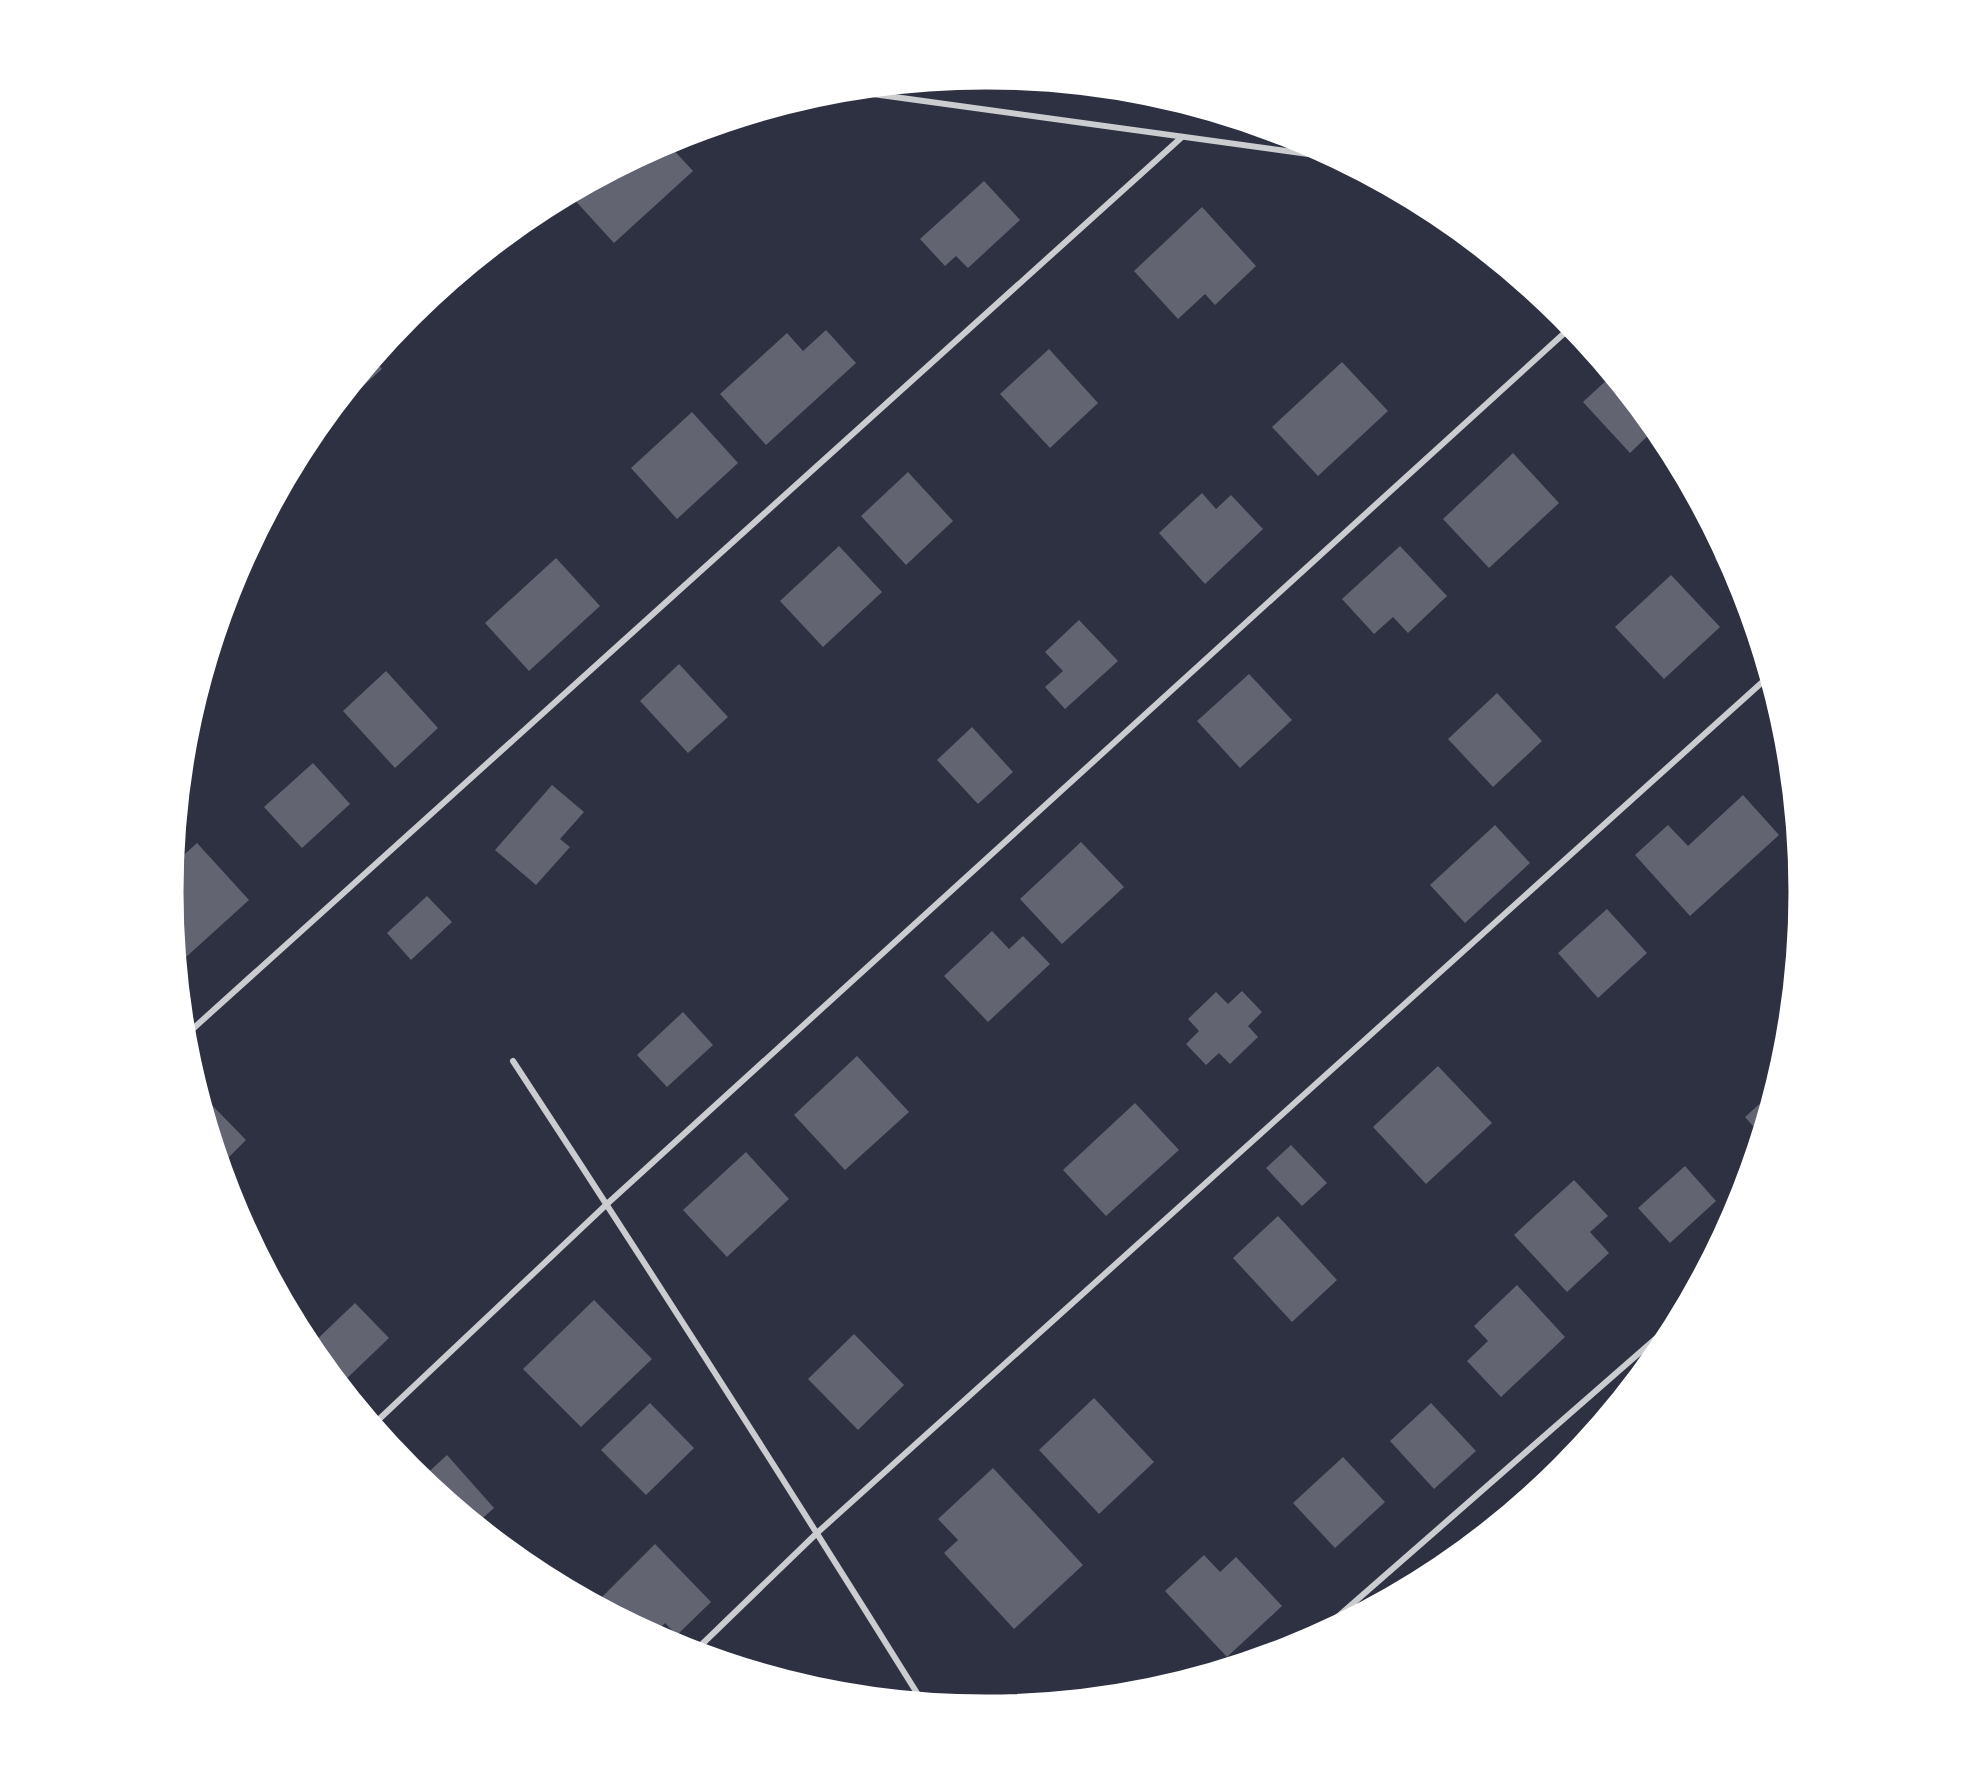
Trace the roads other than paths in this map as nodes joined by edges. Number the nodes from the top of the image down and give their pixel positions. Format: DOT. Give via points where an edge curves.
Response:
graph roads {
  1 [pos="881,95"];
  2 [pos="1182,137"];
  3 [pos="1301,153"];
  4 [pos="1564,333"];
  5 [pos="1762,682"];
  6 [pos="194,1028"];
  7 [pos="513,1061"];
  8 [pos="607,1204"];
  9 [pos="1655,1340"];
  10 [pos="379,1419"];
  11 [pos="817,1533"];
  12 [pos="1340,1615"];
  13 [pos="702,1644"];
  14 [pos="917,1693"];
  1 -- 2 [label="street"];
  2 -- 3 [label="street"];
  2 -- 6 [label="street"];
  4 -- 8 [label="street"];
  5 -- 11 [label="street"];
  7 -- 8 [label="street"];
  8 -- 10 [label="street"];
  8 -- 11 [label="street"];
  9 -- 12 [label="street"];
  11 -- 13 [label="street"];
  11 -- 14 [label="street"];
}
